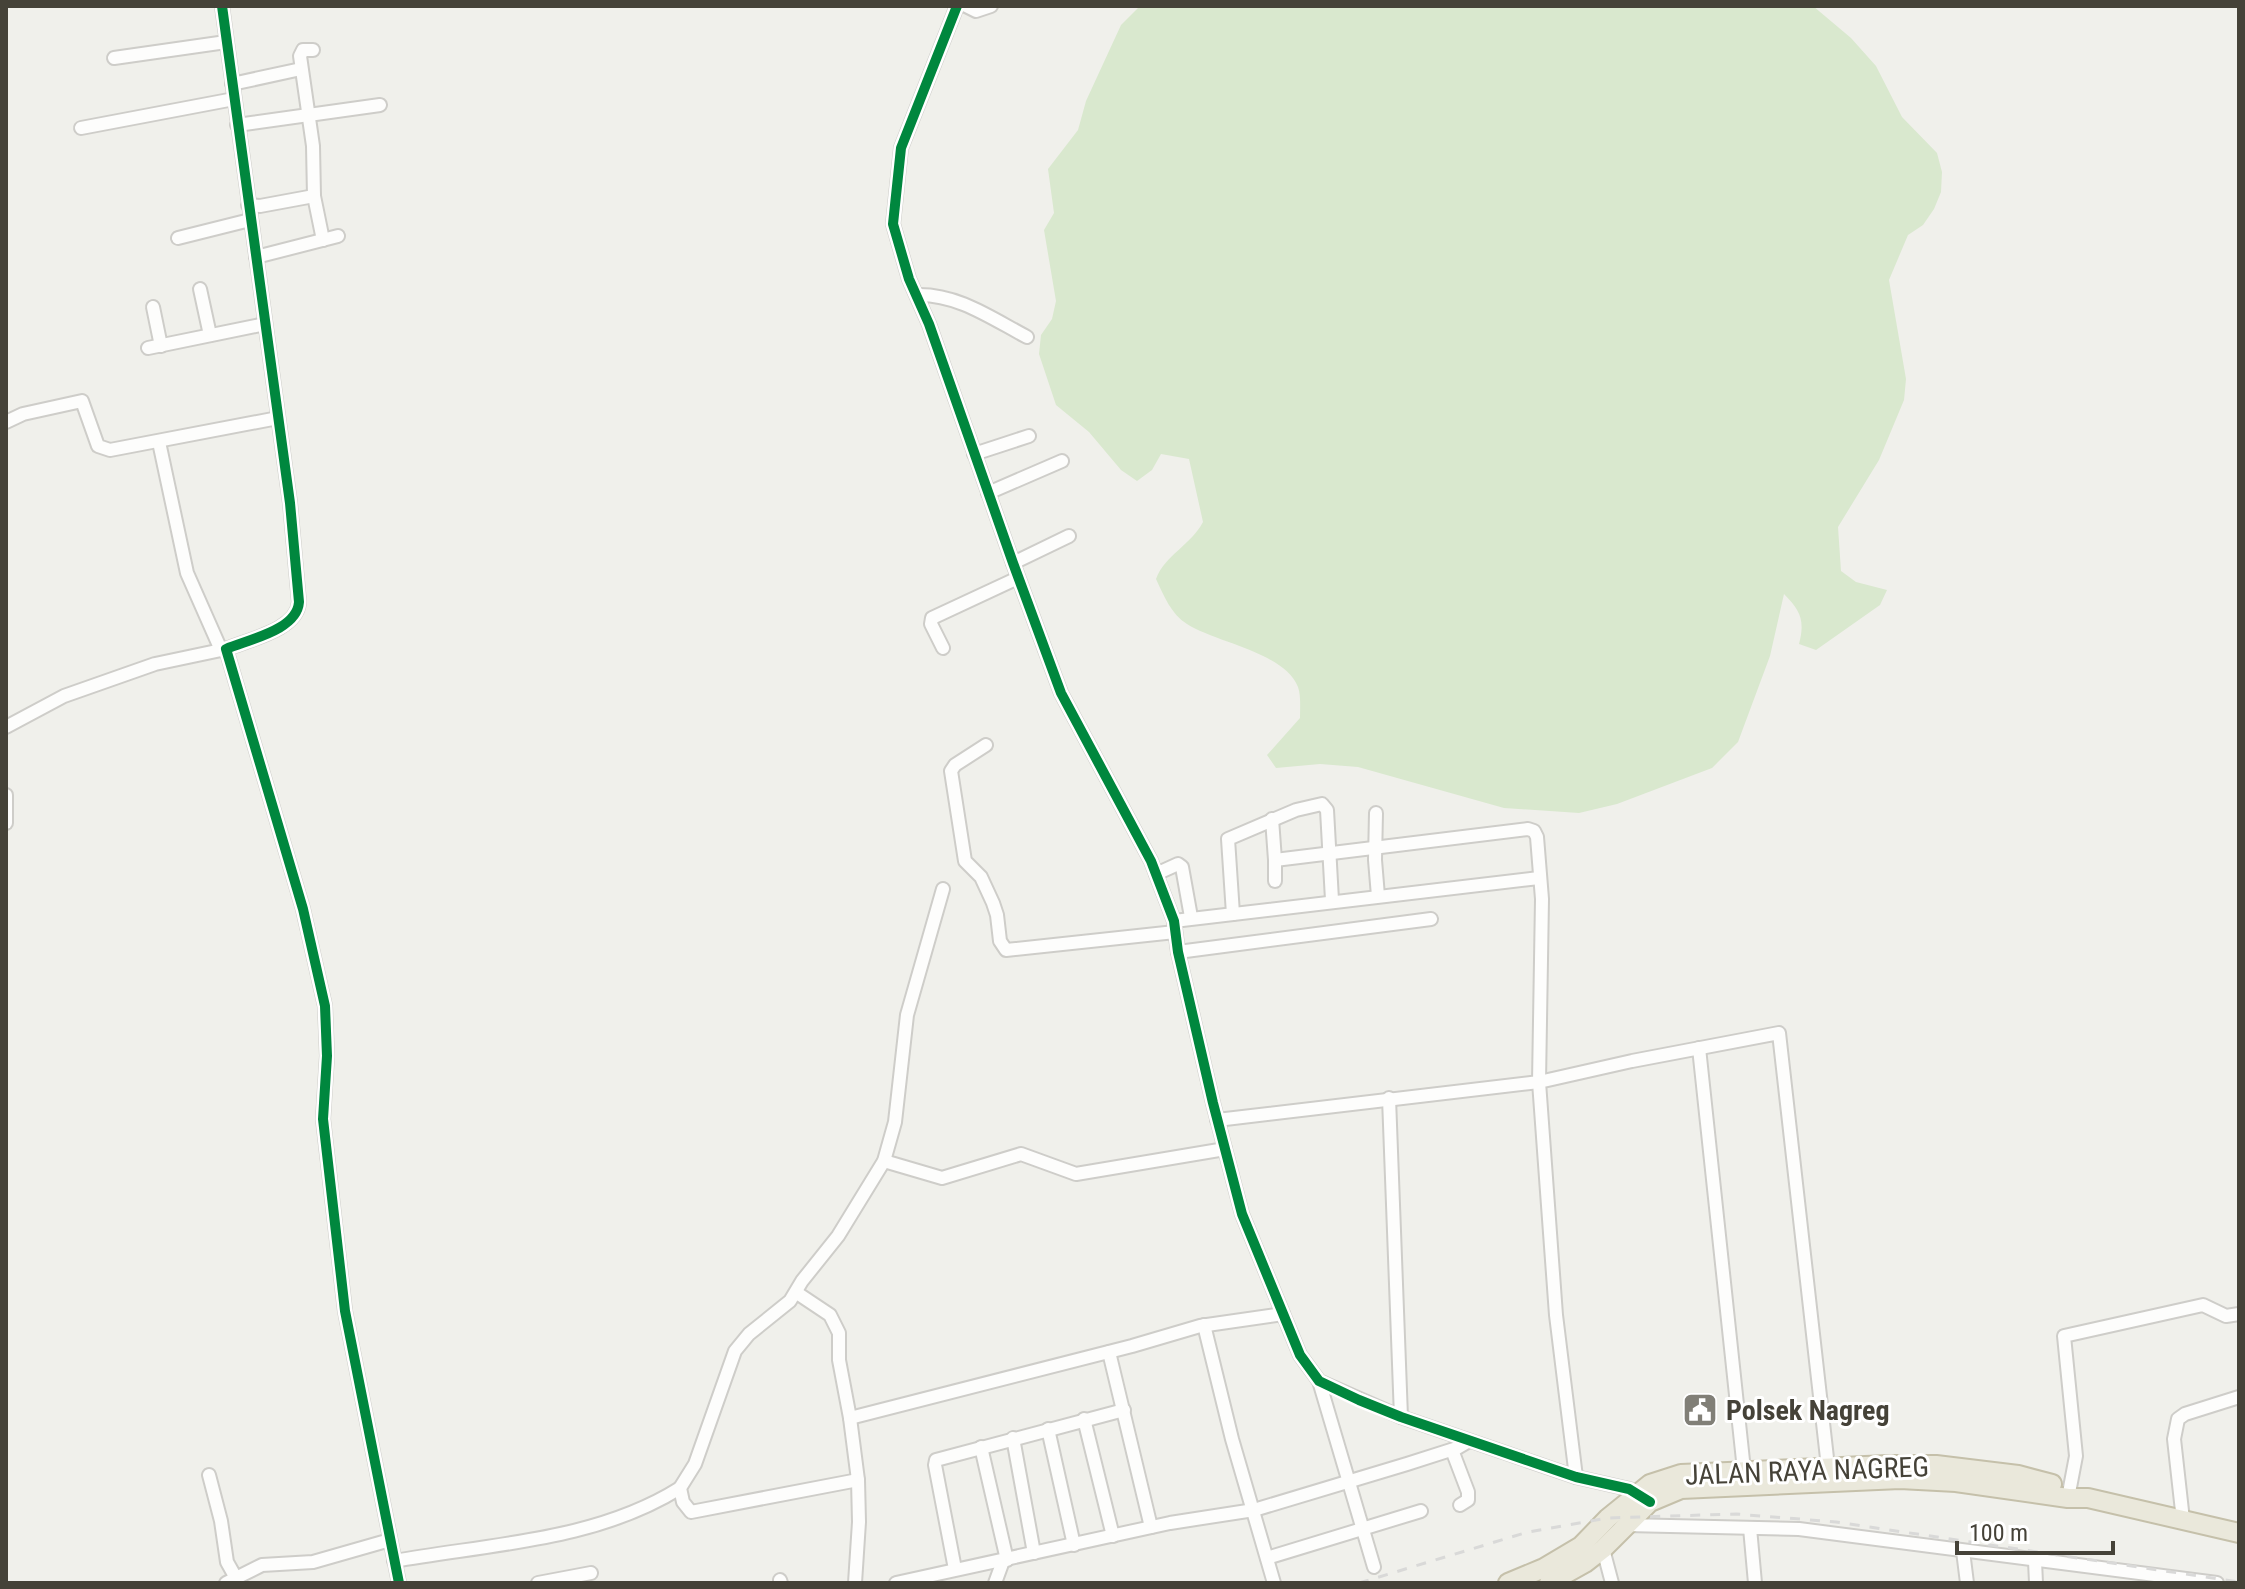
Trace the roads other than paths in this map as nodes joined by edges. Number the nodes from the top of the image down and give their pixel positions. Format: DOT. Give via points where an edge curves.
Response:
graph roads {
  1 [pos="222,6"];
  2 [pos="957,6"];
  3 [pos="966,6"];
  4 [pos="991,6"];
  5 [pos="226,42"];
  6 [pos="313,50"];
  7 [pos="114,58"];
  8 [pos="301,69"];
  9 [pos="232,84"];
  10 [pos="234,99"];
  11 [pos="380,105"];
  12 [pos="308,113"];
  13 [pos="237,125"];
  14 [pos="81,128"];
  15 [pos="314,196"];
  16 [pos="248,205"];
  17 [pos="250,220"];
  18 [pos="338,236"];
  19 [pos="178,238"];
  20 [pos="323,240"];
  21 [pos="256,257"];
  22 [pos="200,289"];
  23 [pos="917,295"];
  24 [pos="153,307"];
  25 [pos="265,324"];
  26 [pos="210,335"];
  27 [pos="1027,337"];
  28 [pos="278,418"];
  29 [pos="6,422"];
  30 [pos="1029,436"];
  31 [pos="159,442"];
  32 [pos="974,454"];
  33 [pos="1062,461"];
  34 [pos="988,493"];
  35 [pos="1069,536"];
  36 [pos="1013,563"];
  37 [pos="1018,578"];
  38 [pos="943,648"];
  39 [pos="224,649"];
  40 [pos="6,727"];
  41 [pos="986,745"];
  42 [pos="6,795"];
  43 [pos="1376,813"];
  44 [pos="1272,819"];
  45 [pos="6,823"];
  46 [pos="1376,848"];
  47 [pos="1330,852"];
  48 [pos="1275,860"];
  49 [pos="1156,874"];
  50 [pos="1539,878"];
  51 [pos="1275,881"];
  52 [pos="943,889"];
  53 [pos="1378,896"];
  54 [pos="1332,900"];
  55 [pos="1233,914"];
  56 [pos="1191,917"];
  57 [pos="1431,919"];
  58 [pos="1175,926"];
  59 [pos="1178,952"];
  60 [pos="1699,1048"];
  61 [pos="1539,1082"];
  62 [pos="1389,1098"];
  63 [pos="1217,1120"];
  64 [pos="1225,1149"];
  65 [pos="884,1161"];
  66 [pos="797,1293"];
  67 [pos="1283,1314"];
  68 [pos="2239,1314"];
  69 [pos="1204,1325"];
  70 [pos="1109,1352"];
  71 [pos="1319,1381"];
  72 [pos="2239,1397"];
  73 [pos="1124,1410"];
  74 [pos="1401,1417"];
  75 [pos="850,1418"];
  76 [pos="1084,1419"];
  77 [pos="1048,1429"];
  78 [pos="1013,1438"];
  79 [pos="1469,1441"];
  80 [pos="981,1447"];
  81 [pos="1452,1450"];
  82 [pos="1828,1467"];
  83 [pos="1744,1470"];
  84 [pos="209,1475"];
  85 [pos="1576,1477"];
  86 [pos="858,1480"];
  87 [pos="1349,1483"];
  88 [pos="680,1488"];
  89 [pos="2069,1493"];
  90 [pos="1643,1497"];
  91 [pos="1460,1505"];
  92 [pos="1254,1510"];
  93 [pos="1421,1511"];
  94 [pos="2183,1520"];
  95 [pos="1626,1525"];
  96 [pos="1151,1527"];
  97 [pos="1750,1528"];
  98 [pos="1362,1529"];
  99 [pos="2239,1533"];
  100 [pos="1113,1536"];
  101 [pos="390,1540"];
  102 [pos="1074,1545"];
  103 [pos="1603,1549"];
  104 [pos="1963,1551"];
  105 [pos="1034,1553"];
  106 [pos="1267,1558"];
  107 [pos="1005,1560"];
  108 [pos="394,1561"];
  109 [pos="2035,1561"];
  110 [pos="1374,1567"];
  111 [pos="955,1569"];
  112 [pos="591,1573"];
  113 [pos="2113,1577"];
  114 [pos="231,1580"];
  115 [pos="399,1583"];
  116 [pos="538,1583"];
  117 [pos="855,1583"];
  118 [pos="896,1583"];
  119 [pos="995,1583"];
  120 [pos="1274,1583"];
  121 [pos="1508,1583"];
  122 [pos="1549,1583"];
  123 [pos="1612,1583"];
  124 [pos="1755,1583"];
  125 [pos="1967,1583"];
  126 [pos="2036,1583"];
  127 [pos="2217,1583"];
  1 -- 5 [label="street"];
  2 -- 23 [label="street" via="901,148 895,185 893,224"];
  3 -- 4 [label="street" via="976,11"];
  5 -- 7 [label="street"];
  5 -- 9 [label="street"];
  6 -- 8 [label="street" via="301,52"];
  8 -- 9 [label="street"];
  8 -- 12 [label="street"];
  9 -- 10 [label="street"];
  10 -- 13 [label="street"];
  10 -- 14 [label="street"];
  11 -- 12 [label="street"];
  12 -- 13 [label="street"];
  12 -- 15 [label="street"];
  13 -- 16 [label="street"];
  15 -- 16 [label="street"];
  15 -- 20 [label="street"];
  16 -- 17 [label="street"];
  17 -- 19 [label="street"];
  17 -- 21 [label="street"];
  18 -- 20 [label="street"];
  20 -- 21 [label="street"];
  21 -- 25 [label="street"];
  22 -- 26 [label="street"];
  23 -- 27 [label="street" via="946,297"];
  23 -- 32 [label="street"];
  24 -- 26 [label="street" via="154,347"];
  25 -- 26 [label="street"];
  25 -- 28 [label="street"];
  28 -- 31 [label="street"];
  28 -- 39 [label="street" via="298,613 286,626"];
  29 -- 31 [label="street" via="82,401 102,449"];
  30 -- 32 [label="street"];
  31 -- 39 [label="street" via="187,573"];
  32 -- 34 [label="street"];
  33 -- 34 [label="street"];
  34 -- 36 [label="street"];
  35 -- 36 [label="street"];
  36 -- 37 [label="street"];
  37 -- 38 [label="street" via="932,618"];
  37 -- 49 [label="street" via="1061,693"];
  39 -- 40 [label="street" via="155,664 64,696"];
  39 -- 101 [label="street" via="303,909 325,1006 323,1119 345,1311"];
  41 -- 58 [label="street" via="951,771 965,861 981,877 1006,950"];
  42 -- 45 [label="street"];
  43 -- 46 [label="street"];
  44 -- 47 [label="street" via="1322,804"];
  44 -- 48 [label="street"];
  44 -- 55 [label="street" via="1228,839"];
  46 -- 47 [label="street"];
  46 -- 50 [label="street" via="1528,829 1537,837"];
  46 -- 53 [label="street"];
  47 -- 48 [label="street"];
  47 -- 54 [label="street"];
  48 -- 51 [label="street"];
  49 -- 56 [label="street" via="1182,867"];
  49 -- 58 [label="street"];
  50 -- 53 [label="street"];
  50 -- 61 [label="street"];
  52 -- 65 [label="street" via="907,1015 895,1122"];
  53 -- 54 [label="street"];
  54 -- 55 [label="street"];
  55 -- 56 [label="street"];
  56 -- 58 [label="street"];
  57 -- 59 [label="street"];
  58 -- 59 [label="street"];
  59 -- 63 [label="street"];
  60 -- 61 [label="street"];
  60 -- 82 [label="street" via="1779,1033"];
  60 -- 83 [label="street"];
  61 -- 62 [label="street"];
  61 -- 85 [label="street" via="1556,1315"];
  62 -- 63 [label="street"];
  62 -- 74 [label="street"];
  63 -- 64 [label="street"];
  64 -- 65 [label="street" via="1083,1173 1021,1154 942,1178"];
  64 -- 67 [label="street" via="1242,1214"];
  65 -- 66 [label="street"];
  66 -- 75 [label="street" via="822,1307 836,1323"];
  66 -- 88 [label="street" via="735,1351 695,1464"];
  67 -- 69 [label="street"];
  67 -- 71 [label="street" via="1300,1355"];
  68 -- 89 [label="street" via="2226,1316 2203,1305 2064,1336 2076,1456"];
  69 -- 70 [label="street"];
  69 -- 92 [label="street"];
  70 -- 73 [label="street"];
  70 -- 75 [label="street"];
  71 -- 74 [label="street"];
  71 -- 87 [label="street"];
  72 -- 94 [label="street" via="2178,1419 2174,1439"];
  73 -- 76 [label="street"];
  73 -- 96 [label="street"];
  74 -- 79 [label="street"];
  75 -- 86 [label="street"];
  76 -- 77 [label="street"];
  76 -- 100 [label="street"];
  77 -- 78 [label="street"];
  77 -- 102 [label="street"];
  78 -- 80 [label="street"];
  78 -- 105 [label="street"];
  79 -- 81 [label="street"];
  79 -- 85 [label="street"];
  80 -- 107 [label="street"];
  80 -- 111 [label="street" via="935,1462"];
  81 -- 87 [label="street"];
  81 -- 91 [label="street" via="1468,1492 1468,1500"];
  82 -- 83 [label="highway, JALAN RAYA NAGREG"];
  82 -- 89 [label="highway, JALAN RAYA NAGREG" via="1936,1465 2018,1475"];
  83 -- 90 [label="highway, JALAN RAYA NAGREG" via="1681,1474 1650,1484"];
  84 -- 114 [label="street"];
  85 -- 90 [label="street"];
  86 -- 88 [label="street" via="691,1512"];
  86 -- 117 [label="street"];
  87 -- 92 [label="street"];
  87 -- 98 [label="street"];
  88 -- 108 [label="street" via="624,1516 568,1531"];
  89 -- 90 [label="highway, JALAN RAYA NAGREG" via="1900,1479 1681,1489"];
  89 -- 94 [label="highway, JALAN RAYA NAGREG"];
  90 -- 95 [label="highway, JALAN RAYA NAGREG"];
  90 -- 121 [label="highway, JALAN RAYA NAGREG" via="1581,1546"];
  92 -- 96 [label="street"];
  92 -- 106 [label="street"];
  93 -- 98 [label="street"];
  94 -- 99 [label="highway, JALAN RAYA NAGREG"];
  95 -- 97 [label="street"];
  95 -- 103 [label="highway, JALAN RAYA NAGREG"];
  96 -- 100 [label="street"];
  97 -- 104 [label="street" via="1799,1529"];
  97 -- 124 [label="street"];
  98 -- 106 [label="street"];
  98 -- 110 [label="street"];
  100 -- 102 [label="street"];
  101 -- 108 [label="street"];
  101 -- 114 [label="street" via="313,1562 262,1565"];
  102 -- 105 [label="street"];
  103 -- 122 [label="highway, JALAN RAYA NAGREG"];
  103 -- 123 [label="street"];
  104 -- 109 [label="street"];
  104 -- 125 [label="street"];
  105 -- 107 [label="street"];
  106 -- 120 [label="street"];
  107 -- 111 [label="street"];
  107 -- 119 [label="street"];
  108 -- 115 [label="street"];
  109 -- 113 [label="street"];
  109 -- 126 [label="street"];
  111 -- 118 [label="street"];
  112 -- 116 [label="street"];
  113 -- 127 [label="street"];
}
